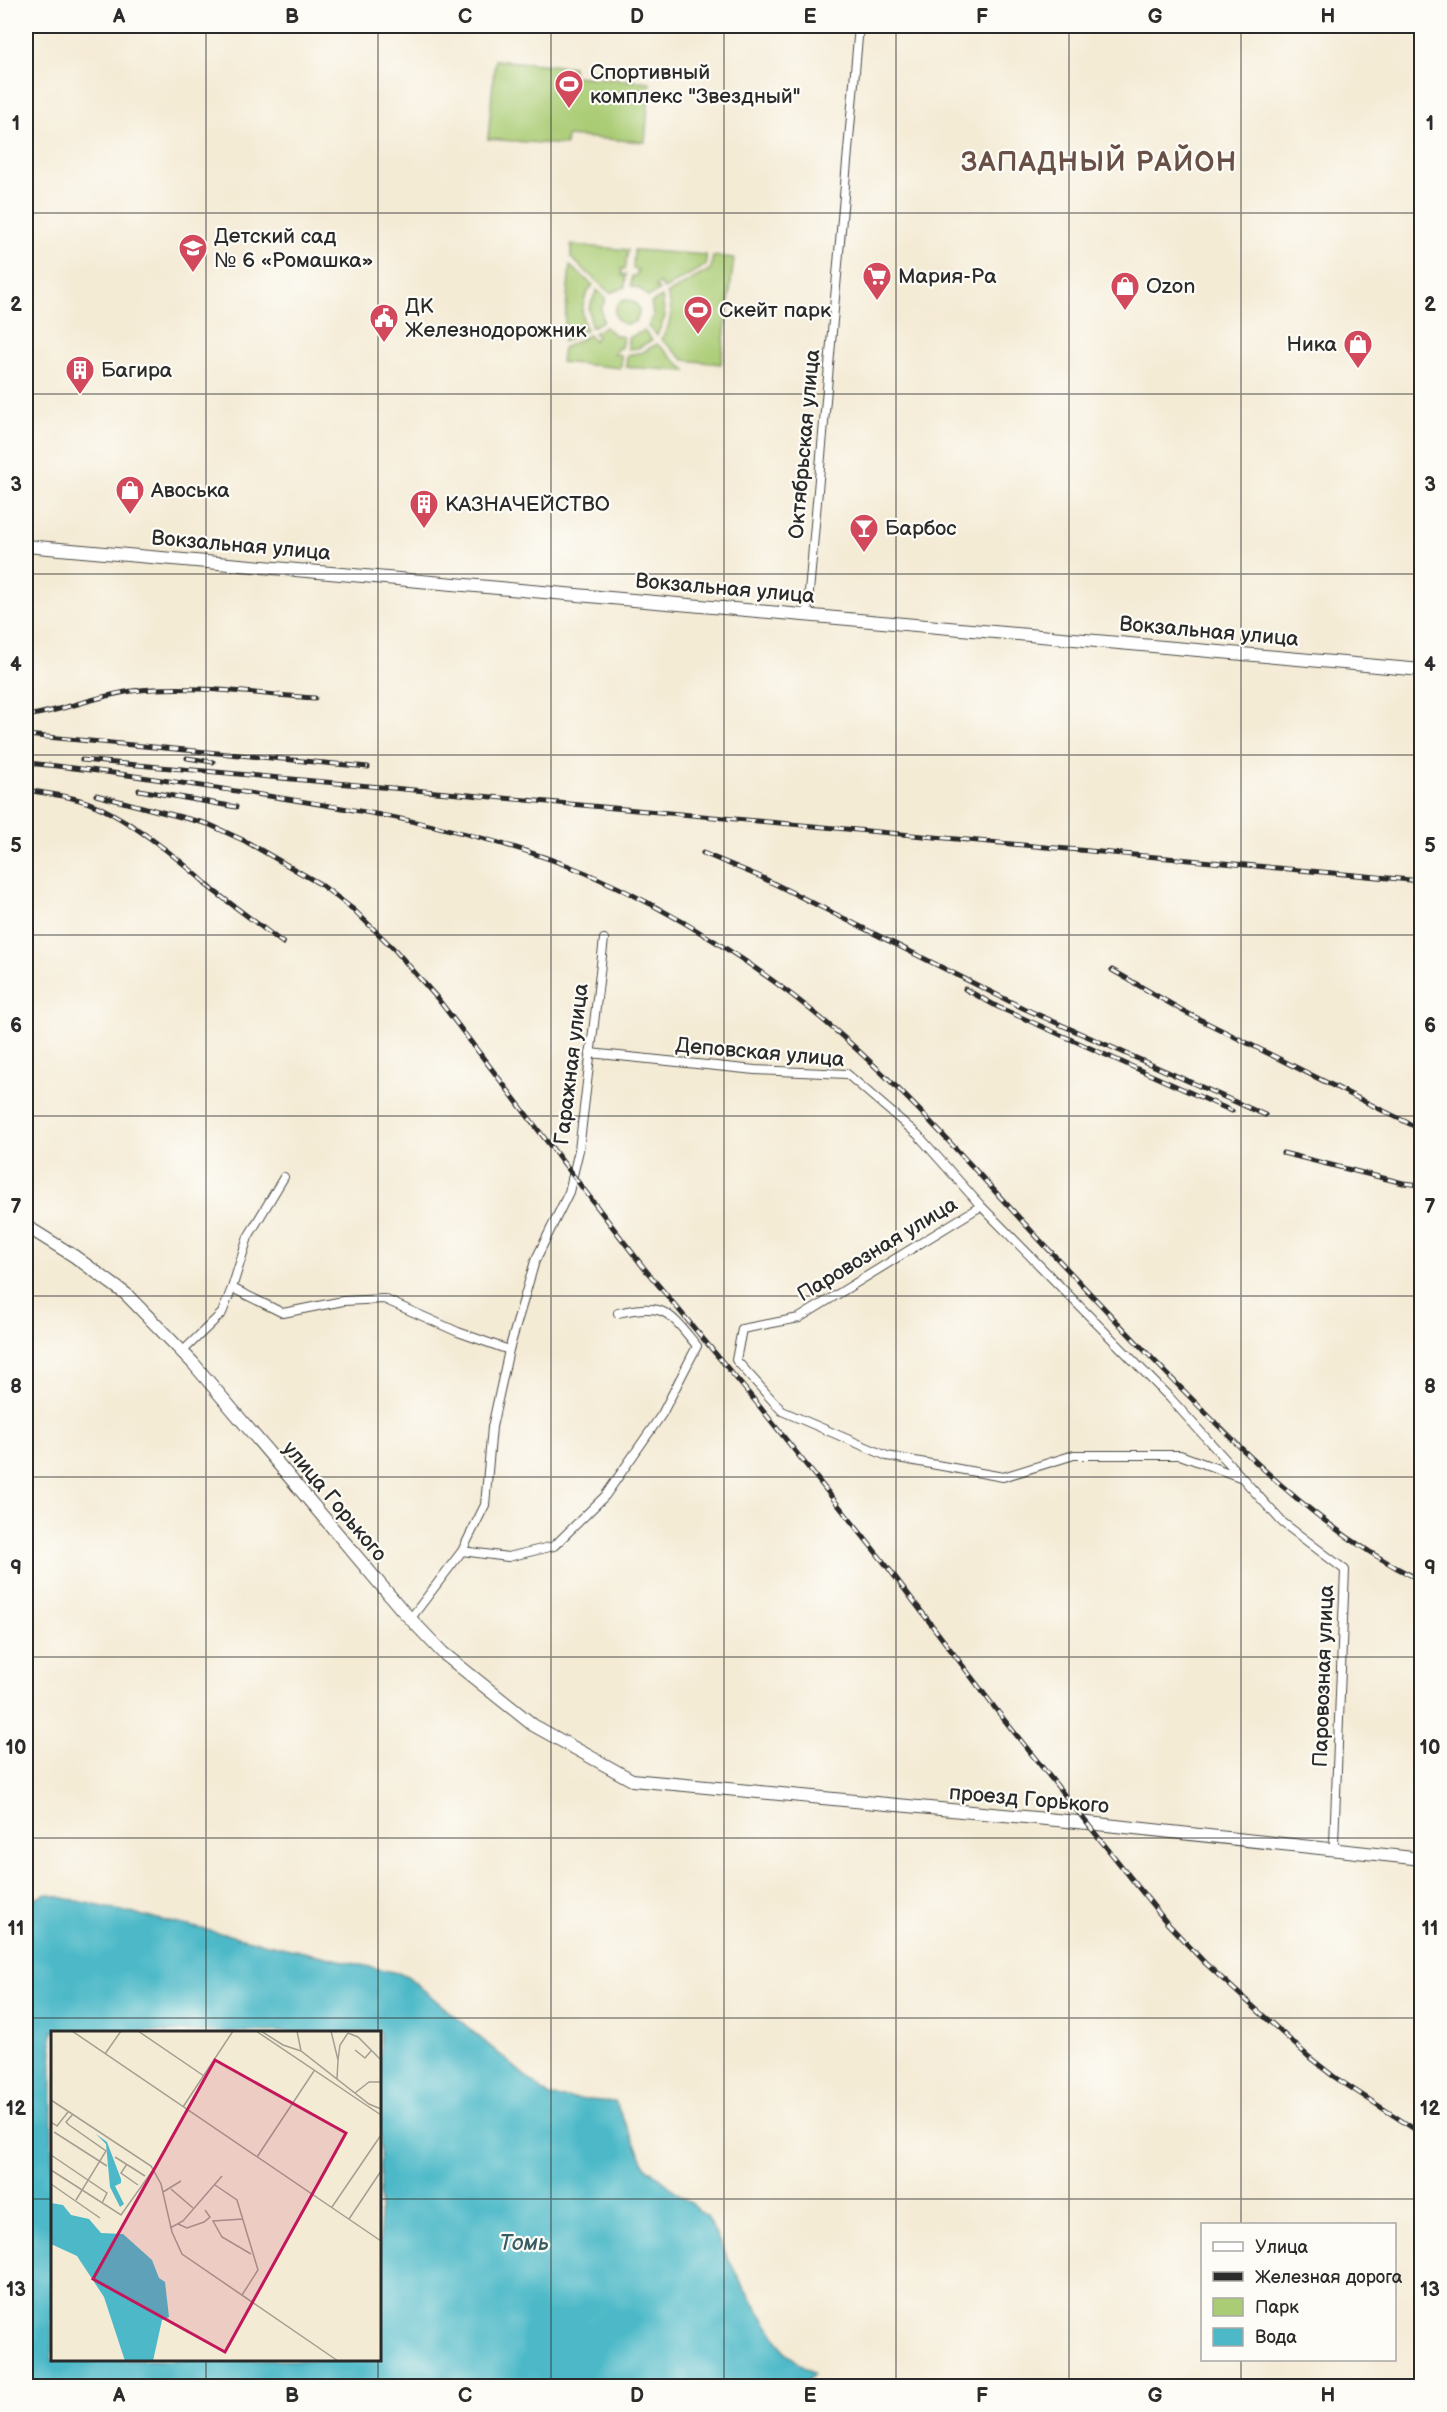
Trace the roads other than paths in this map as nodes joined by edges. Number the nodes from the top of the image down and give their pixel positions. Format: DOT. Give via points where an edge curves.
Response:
graph roads {
  1 [pos="859,26"];
  2 [pos="26,546"];
  3 [pos="807,615"];
  4 [pos="1422,670"];
  5 [pos="603,939"];
  6 [pos="590,1053"];
  7 [pos="284,1177"];
  8 [pos="981,1206"];
  9 [pos="26,1226"];
  10 [pos="232,1288"];
  11 [pos="618,1313"];
  12 [pos="508,1350"];
  13 [pos="182,1352"];
  14 [pos="1242,1478"];
  15 [pos="462,1551"];
  16 [pos="411,1618"];
  17 [pos="632,1780"];
  18 [pos="1331,1850"];
  19 [pos="1422,1858"];
  1 -- 3 [label="street, Октябрьская улица"];
  2 -- 3 [label="main road, Вокзальная улица"];
  3 -- 4 [label="main road, Вокзальная улица"];
  5 -- 6 [label="street, Гаражная улица"];
  6 -- 8 [label="street, Деповская улица" via="755,1070 847,1074 918,1135"];
  6 -- 12 [label="street, Гаражная улица" via="570,1192 535,1261"];
  7 -- 10 [label="street" via="248,1237"];
  8 -- 14 [label="street, Паровозная улица" via="1170,1398"];
  8 -- 14 [label="street, Паровозная улица" via="799,1318 742,1329 736,1360 782,1411 887,1456 1004,1477 1074,1455 1180,1455"];
  9 -- 13 [label="main road, улица Горького" via="126,1294"];
  10 -- 12 [label="street" via="283,1313 343,1301 384,1299"];
  10 -- 13 [label="street" via="222,1313"];
  11 -- 15 [label="street" via="643,1307 670,1314 697,1346 662,1414 605,1496 554,1546 508,1557"];
  12 -- 15 [label="street" via="492,1427 485,1506"];
  13 -- 16 [label="main road, улица Горького"];
  14 -- 18 [label="street, Паровозная улица" via="1282,1522 1345,1570"];
  15 -- 16 [label="street"];
  16 -- 17 [label="main road, улица Горького" via="443,1653 533,1725"];
  17 -- 18 [label="main road, проезд Горького"];
  18 -- 19 [label="main road, проезд Горького"];
}
